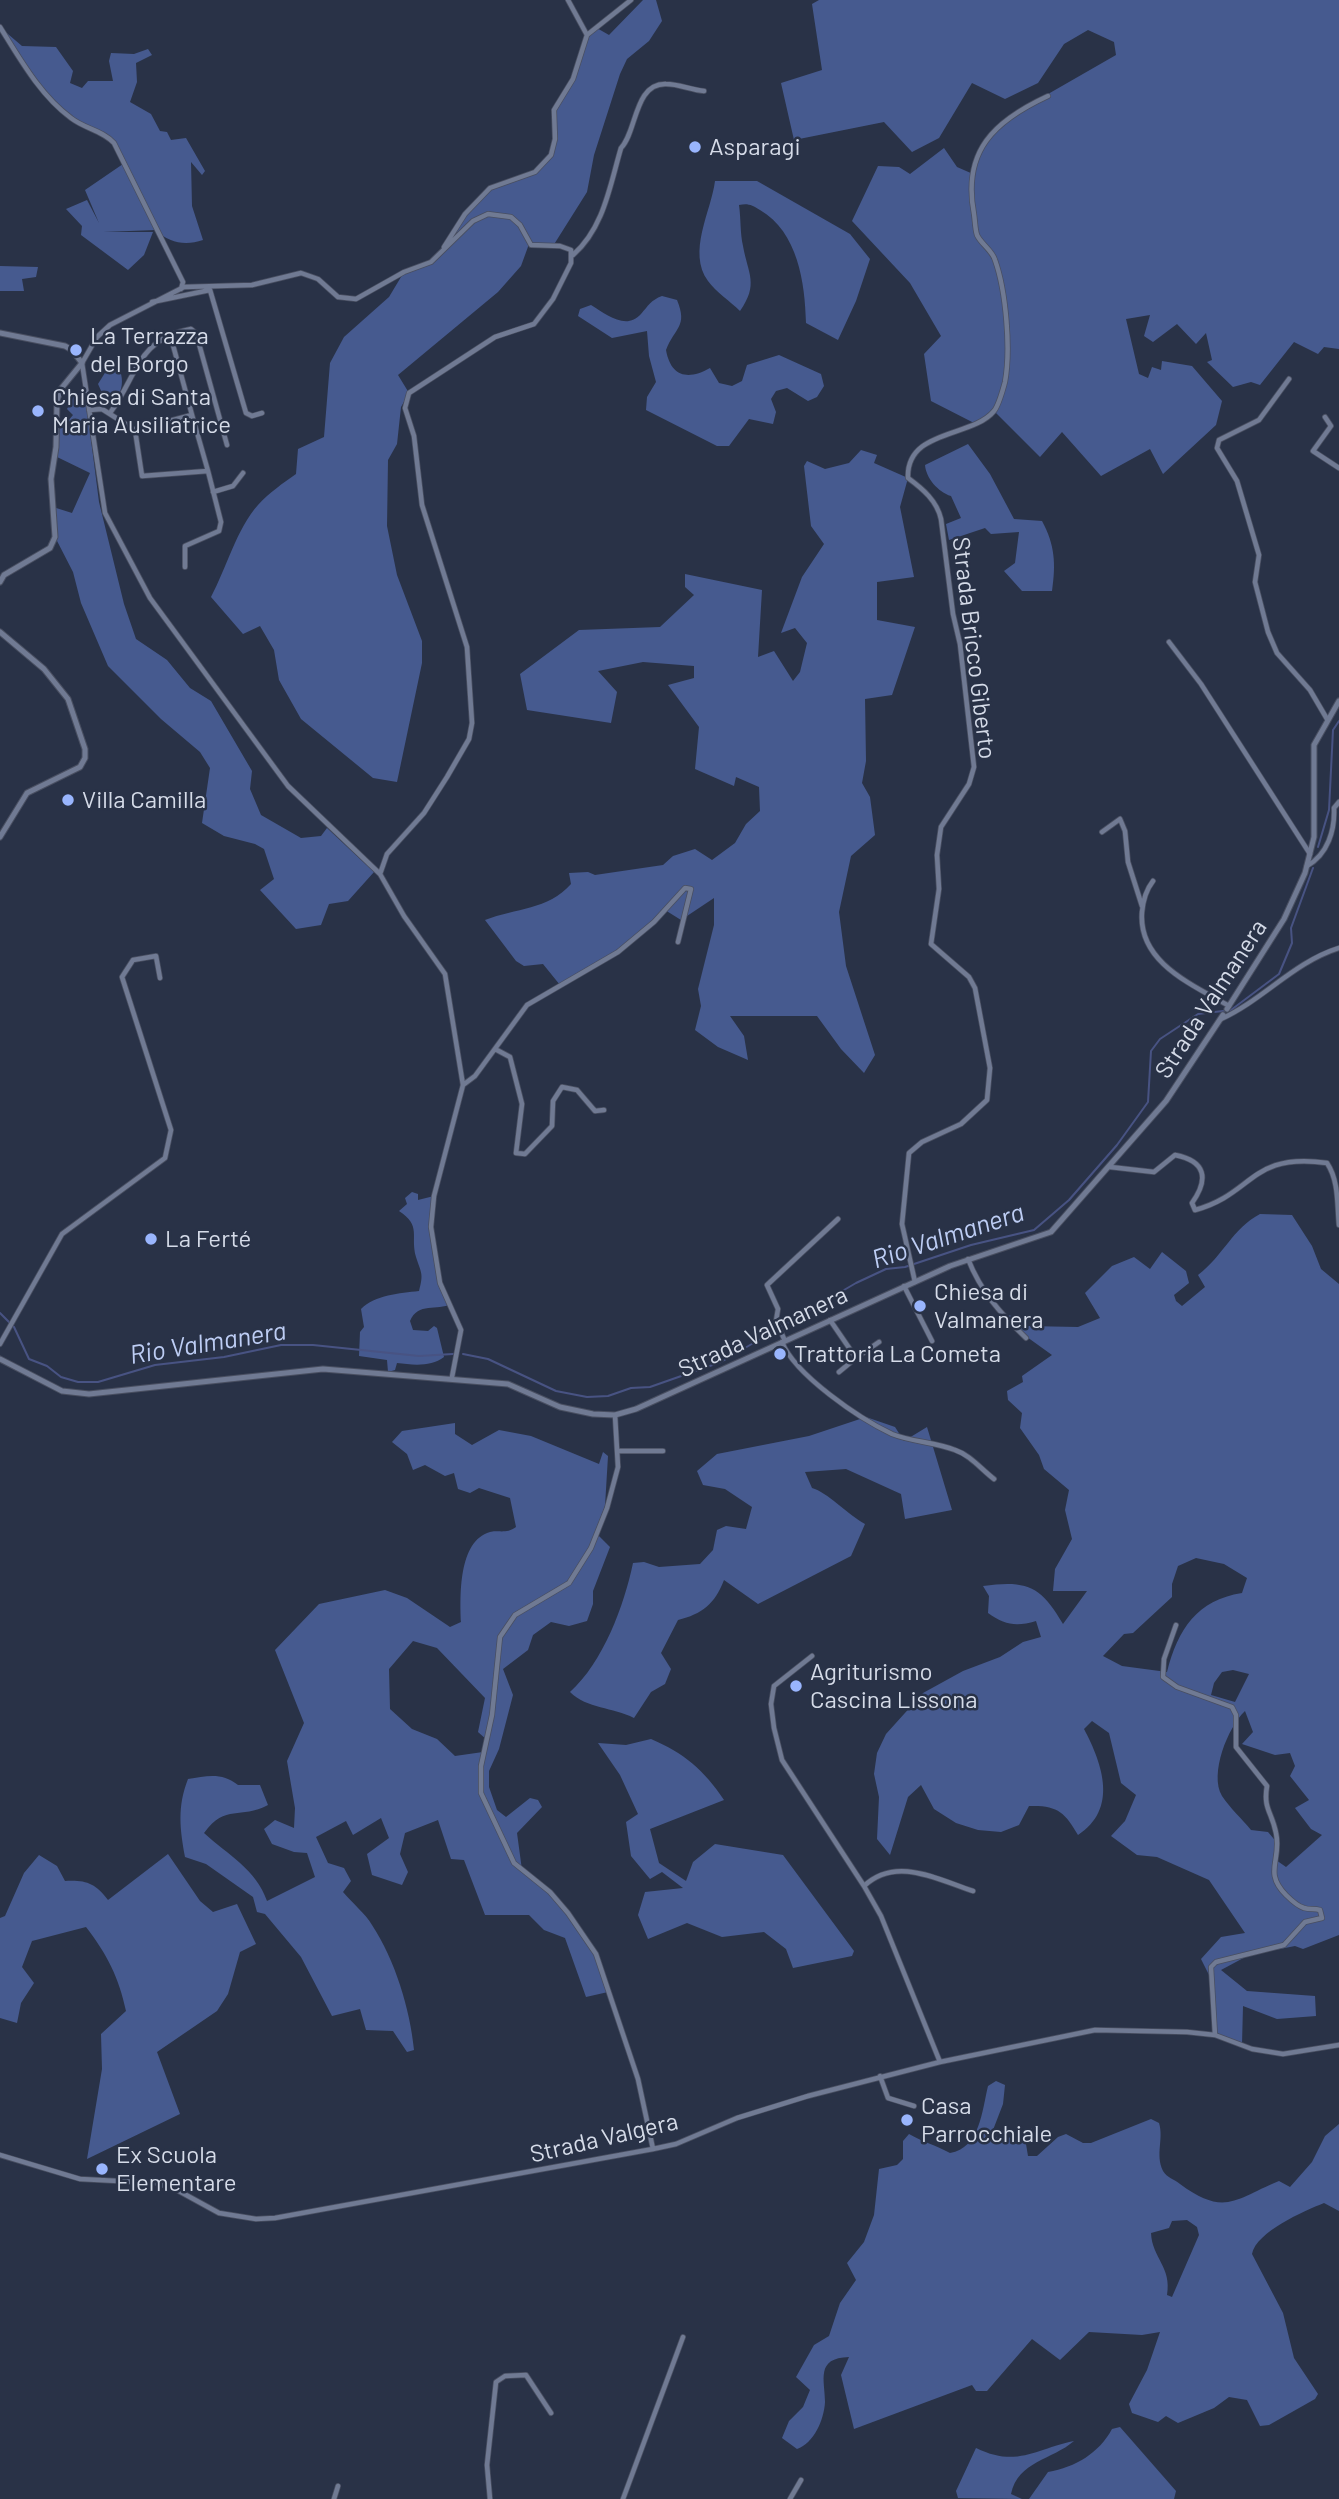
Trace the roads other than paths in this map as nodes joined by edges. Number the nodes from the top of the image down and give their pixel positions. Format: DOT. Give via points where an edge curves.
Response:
graph roads {
  1 [pos="568,0"];
  2 [pos="631,0"];
  3 [pos="0,27"];
  4 [pos="587,35"];
  5 [pos="704,91"];
  6 [pos="1048,96"];
  7 [pos="443,248"];
  8 [pos="573,256"];
  9 [pos="180,289"];
  10 [pos="151,302"];
  11 [pos="0,332"];
  12 [pos="170,334"];
  13 [pos="82,363"];
  14 [pos="1289,379"];
  15 [pos="89,410"];
  16 [pos="262,413"];
  17 [pos="110,414"];
  18 [pos="192,415"];
  19 [pos="1325,417"];
  20 [pos="135,430"];
  21 [pos="227,445"];
  22 [pos="1339,468"];
  23 [pos="208,471"];
  24 [pos="243,474"];
  25 [pos="213,492"];
  26 [pos="185,567"];
  27 [pos="0,582"];
  28 [pos="0,632"];
  29 [pos="1169,642"];
  30 [pos="1339,701"];
  31 [pos="1327,719"];
  32 [pos="1339,802"];
  33 [pos="1337,830"];
  34 [pos="1102,832"];
  35 [pos="0,838"];
  36 [pos="1311,855"];
  37 [pos="1307,866"];
  38 [pos="380,874"];
  39 [pos="1153,881"];
  40 [pos="1143,906"];
  41 [pos="678,942"];
  42 [pos="1339,948"];
  43 [pos="160,978"];
  44 [pos="1225,1012"];
  45 [pos="495,1049"];
  46 [pos="463,1086"];
  47 [pos="604,1110"];
  48 [pos="1110,1167"];
  49 [pos="838,1219"];
  50 [pos="1339,1225"];
  51 [pos="968,1259"];
  52 [pos="915,1282"];
  53 [pos="904,1286"];
  54 [pos="830,1320"];
  55 [pos="1026,1338"];
  56 [pos="932,1340"];
  57 [pos="783,1342"];
  58 [pos="879,1342"];
  59 [pos="0,1344"];
  60 [pos="856,1358"];
  61 [pos="0,1359"];
  62 [pos="839,1372"];
  63 [pos="452,1377"];
  64 [pos="615,1415"];
  65 [pos="618,1451"];
  66 [pos="663,1451"];
  67 [pos="994,1479"];
  68 [pos="1176,1625"];
  69 [pos="811,1656"];
  70 [pos="864,1886"];
  71 [pos="972,1891"];
  72 [pos="1214,2035"];
  73 [pos="1339,2045"];
  74 [pos="940,2062"];
  75 [pos="880,2076"];
  76 [pos="914,2106"];
  77 [pos="653,2149"];
  78 [pos="0,2155"];
  79 [pos="683,2337"];
  80 [pos="551,2413"];
  81 [pos="801,2480"];
  82 [pos="338,2486"];
  83 [pos="334,2499"];
  84 [pos="490,2499"];
  85 [pos="623,2499"];
  86 [pos="790,2499"];
  1 -- 4 [label="street"];
  2 -- 4 [label="street"];
  3 -- 9 [label="street" via="33,79 59,107 114,143 183,282"];
  4 -- 7 [label="street" via="573,79 554,110 551,155 535,172 490,188 465,214"];
  5 -- 8 [label="street" via="659,84 637,108 604,209"];
  6 -- 52 [label="street, Strada Bricco Giberto" via="1008,117 981,144 971,177 977,235 994,256 1006,323 1005,381 997,404 976,424 954,429 920,448 908,469 908,478 938,508 941,519 974,767 970,784 941,827 931,944 969,977 975,988 989,1068 987,1100 961,1124 909,1153 902,1224"];
  7 -- 8 [label="street" via="482,215 499,213 517,221 531,245 563,246"];
  7 -- 9 [label="street" via="431,262 356,299 338,298 318,279 299,273 252,285"];
  8 -- 38 [label="street" via="553,299 534,324 495,337 405,400 422,505 467,647 472,723 469,739 447,777 424,813 387,854"];
  9 -- 10 [label="street"];
  10 -- 13 [label="street" via="104,330"];
  10 -- 16 [label="street" via="210,290 246,413"];
  11 -- 13 [label="street" via="65,346"];
  12 -- 17 [label="street" via="146,351"];
  12 -- 18 [label="street"];
  12 -- 21 [label="street" via="191,329 196,333"];
  13 -- 15 [label="street"];
  13 -- 27 [label="street" via="60,390 57,401 51,479 55,537 50,548 4,575"];
  14 -- 31 [label="street" via="1259,419 1219,440 1217,448 1237,481 1254,536 1259,555 1255,582 1268,632 1277,653 1310,690"];
  15 -- 17 [label="street"];
  15 -- 38 [label="street" via="105,513 150,598 288,786"];
  17 -- 20 [label="street"];
  18 -- 20 [label="street"];
  18 -- 23 [label="street"];
  19 -- 22 [label="street" via="1331,426 1313,451"];
  20 -- 23 [label="street" via="142,476"];
  23 -- 25 [label="street"];
  24 -- 25 [label="street" via="233,486"];
  25 -- 26 [label="street" via="219,531 185,546"];
  28 -- 35 [label="street" via="44,669 68,699 85,750 80,767 27,793"];
  29 -- 36 [label="street"];
  30 -- 31 [label="street, Strada Valmanera"];
  31 -- 36 [label="street, Strada Valmanera" via="1312,758 1315,814"];
  32 -- 33 [label="street" via="1334,808"];
  33 -- 37 [label="street"];
  34 -- 40 [label="street" via="1120,819"];
  36 -- 37 [label="street, Strada Valmanera"];
  37 -- 44 [label="street, Strada Valmanera" via="1283,919"];
  38 -- 46 [label="street" via="445,974"];
  39 -- 40 [label="street"];
  40 -- 44 [label="street" via="1141,930 1154,956"];
  41 -- 45 [label="street" via="691,889 676,894 654,922 618,952 527,1005"];
  42 -- 44 [label="street" via="1294,970 1243,1010"];
  43 -- 59 [label="street" via="156,956 133,960 122,977 171,1130 165,1158 62,1234"];
  44 -- 48 [label="street, Strada Valmanera" via="1166,1101"];
  45 -- 46 [label="street"];
  45 -- 47 [label="street" via="509,1057 522,1104 516,1153 526,1154 552,1126 558,1089 577,1090 595,1111"];
  46 -- 63 [label="street" via="434,1196 431,1227 440,1283 460,1323"];
  48 -- 50 [label="street" via="1154,1172 1175,1155 1197,1162 1204,1178 1192,1203 1195,1210 1213,1204 1271,1165 1302,1160 1326,1163 1337,1185"];
  48 -- 51 [label="street, Strada Valmanera" via="1051,1232"];
  49 -- 57 [label="street" via="767,1285 778,1309"];
  51 -- 52 [label="street, Strada Valmanera"];
  51 -- 55 [label="street" via="989,1299"];
  52 -- 53 [label="street, Strada Valmanera"];
  53 -- 54 [label="street, Strada Valmanera"];
  53 -- 56 [label="street"];
  54 -- 57 [label="street, Strada Valmanera"];
  54 -- 60 [label="street"];
  57 -- 64 [label="street, Strada Valmanera" via="661,1399"];
  57 -- 67 [label="street" via="787,1354 806,1374 874,1424 894,1435 956,1450"];
  58 -- 60 [label="street"];
  60 -- 62 [label="street"];
  61 -- 63 [label="street, Strada Valmanera" via="62,1391 89,1395 309,1369"];
  63 -- 64 [label="street, Strada Valmanera" via="508,1384 560,1407"];
  64 -- 65 [label="street"];
  65 -- 66 [label="street"];
  65 -- 77 [label="street" via="607,1508 575,1577 515,1615 500,1637 481,1793 514,1863 550,1892 596,1954 638,2079"];
  68 -- 72 [label="street" via="1163,1677 1177,1687 1232,1707 1236,1746 1267,1786 1265,1806 1278,1846 1276,1884 1300,1906 1322,1914 1322,1918 1305,1922 1284,1945 1211,1967"];
  69 -- 70 [label="street" via="774,1686 774,1728 782,1760"];
  70 -- 71 [label="street" via="874,1877 902,1869"];
  70 -- 74 [label="street" via="881,1916"];
  72 -- 73 [label="street, Strada Valgera" via="1283,2054"];
  72 -- 74 [label="street, Strada Valgera" via="1095,2030"];
  74 -- 75 [label="street, Strada Valgera"];
  75 -- 76 [label="street" via="888,2098"];
  75 -- 77 [label="street, Strada Valgera" via="767,2108"];
  77 -- 78 [label="street, Strada Valgera" via="256,2219 219,2213 156,2183 80,2179"];
  79 -- 85 [label="street"];
  80 -- 84 [label="street" via="526,2375 505,2376 496,2382 487,2465"];
  81 -- 86 [label="street"];
  82 -- 83 [label="street"];
}
